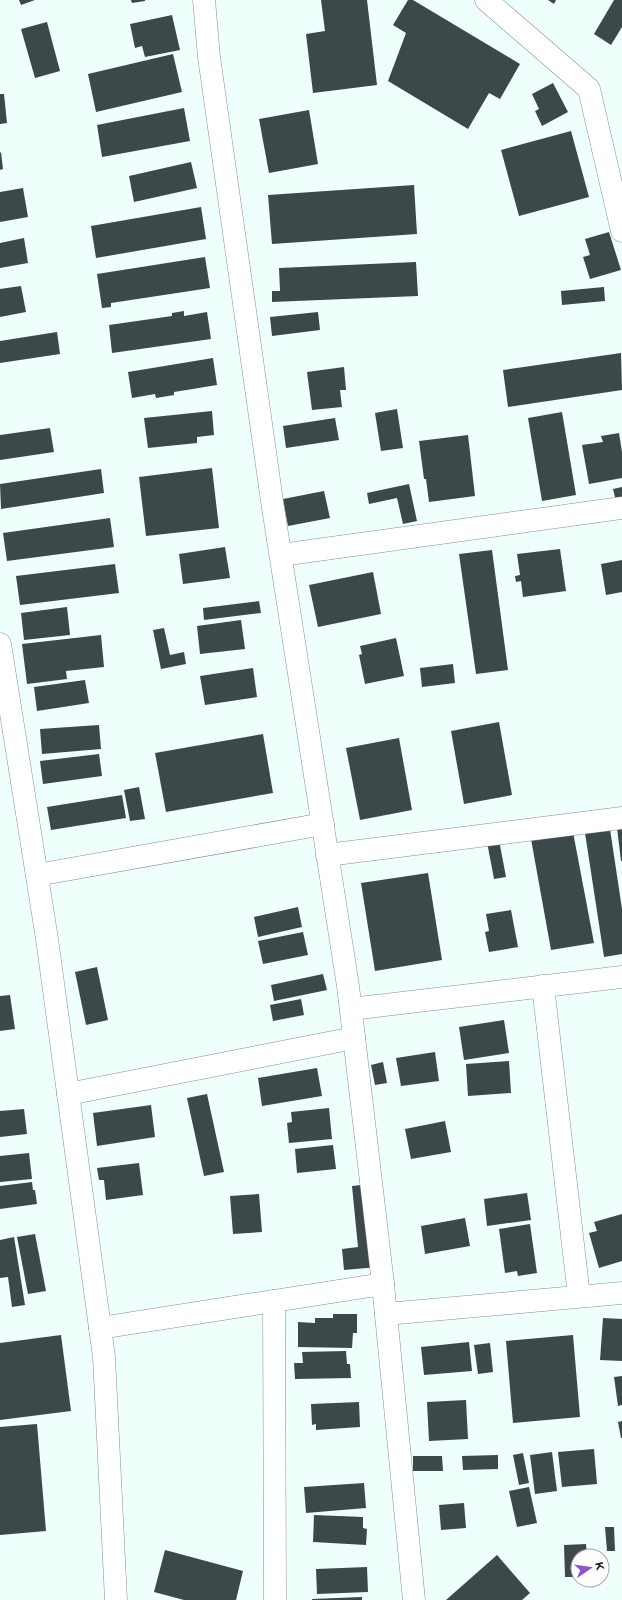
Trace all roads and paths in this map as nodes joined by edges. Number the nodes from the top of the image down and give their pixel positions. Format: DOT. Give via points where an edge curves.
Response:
graph roads {
  1 [pos="204,0"];
  2 [pos="488,0"];
  3 [pos="622,231"];
  4 [pos="622,508"];
  5 [pos="281,555"];
  6 [pos="0,644"];
  7 [pos="622,818"];
  8 [pos="323,824"];
  9 [pos="327,855"];
  10 [pos="37,875"];
  11 [pos="622,977"];
  12 [pos="543,986"];
  13 [pos="351,1009"];
  14 [pos="354,1038"];
  15 [pos="68,1094"];
  16 [pos="383,1284"];
  17 [pos="622,1293"];
  18 [pos="579,1296"];
  19 [pos="274,1301"];
  20 [pos="386,1314"];
  21 [pos="100,1328"];
  22 [pos="116,1600"];
  23 [pos="275,1600"];
  24 [pos="414,1600"];
  1 -- 5 [label="street" via="209,56"];
  2 -- 3 [label="street" via="589,89"];
  4 -- 5 [label="street"];
  5 -- 8 [label="street"];
  6 -- 10 [label="street"];
  7 -- 9 [label="street"];
  8 -- 9 [label="street"];
  8 -- 10 [label="street"];
  9 -- 13 [label="street"];
  10 -- 15 [label="street"];
  11 -- 12 [label="street"];
  12 -- 13 [label="street"];
  12 -- 18 [label="street"];
  13 -- 14 [label="street"];
  14 -- 15 [label="street"];
  14 -- 16 [label="street"];
  15 -- 21 [label="street"];
  16 -- 19 [label="street"];
  16 -- 20 [label="street"];
  17 -- 18 [label="street"];
  18 -- 20 [label="street"];
  19 -- 21 [label="street"];
  19 -- 23 [label="street"];
  20 -- 24 [label="street"];
  21 -- 22 [label="street" via="104,1357"];
}
